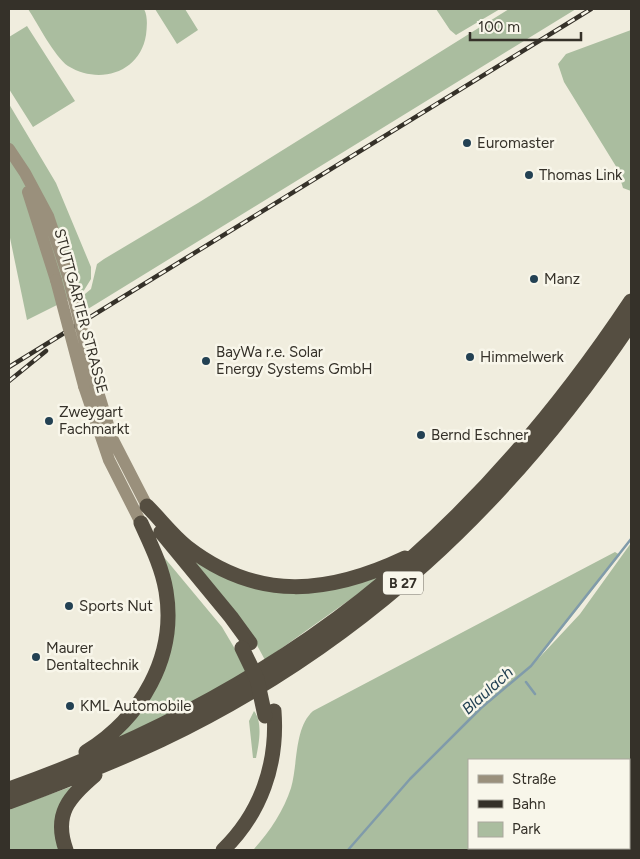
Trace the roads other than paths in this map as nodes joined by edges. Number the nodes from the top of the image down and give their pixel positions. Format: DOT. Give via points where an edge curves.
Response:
graph roads {
  1 [pos="9,149"];
  2 [pos="631,301"];
  3 [pos="631,323"];
  4 [pos="90,384"];
  5 [pos="147,506"];
  6 [pos="141,523"];
  7 [pos="422,550"];
  8 [pos="246,646"];
  9 [pos="269,713"];
  10 [pos="108,764"];
  11 [pos="70,766"];
  12 [pos="9,789"];
  13 [pos="9,802"];
  14 [pos="66,850"];
  15 [pos="209,850"];
  16 [pos="223,850"];
  1 -- 4 [label="main road, STUTTGARTER STRASSE, bridge" via="48,216"];
  2 -- 7 [label="highway, B 27" via="538,429 474,501"];
  3 -- 10 [label="highway, B 27" via="536,451 486,506 412,576 334,638 263,684 185,728"];
  4 -- 5 [label="main road, STUTTGARTER STRASSE" via="128,474"];
  4 -- 6 [label="main road, STUTTGARTER STRASSE" via="103,444"];
  5 -- 7 [label="highway" via="178,539 204,558 237,575 277,586 311,587 345,582 377,572"];
  5 -- 8 [label="highway" via="152,520 170,545 231,617"];
  6 -- 8 [label="highway"];
  6 -- 11 [label="highway" via="158,561 166,592 167,625 161,660 149,688 129,717"];
  7 -- 11 [label="highway, B 27" via="354,607 258,673 171,721"];
  8 -- 9 [label="highway" via="265,675"];
  9 -- 15 [label="highway" via="263,758 253,792 236,822"];
  9 -- 16 [label="highway" via="273,754 263,792 244,826"];
  10 -- 13 [label="highway, B 27"];
  10 -- 14 [label="highway" via="77,789 66,807 62,834"];
  11 -- 12 [label="highway, B 27"];
}
